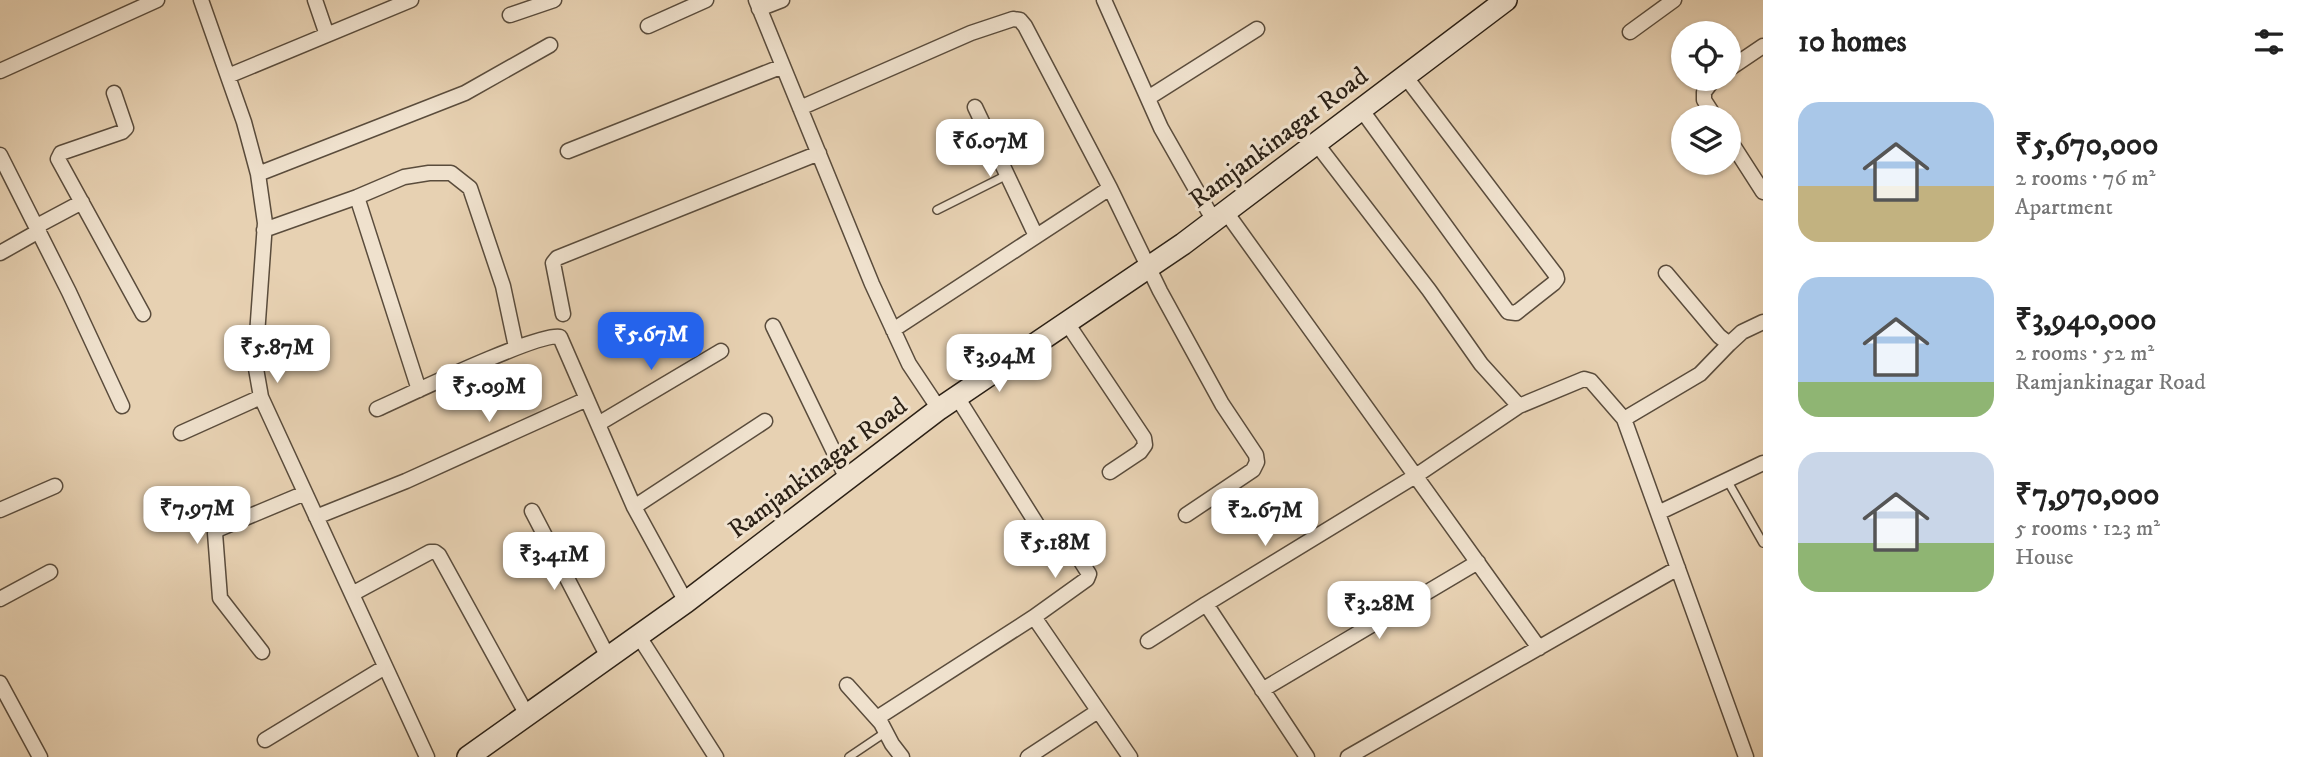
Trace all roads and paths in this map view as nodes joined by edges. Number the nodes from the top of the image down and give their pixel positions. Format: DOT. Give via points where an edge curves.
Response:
graph roads {
  1 [pos="158,0"];
  2 [pos="201,0"];
  3 [pos="315,0"];
  4 [pos="411,0"];
  5 [pos="554,0"];
  6 [pos="706,0"];
  7 [pos="782,0"];
  8 [pos="1104,0"];
  9 [pos="1506,0"];
  10 [pos="1665,3"];
  11 [pos="758,4"];
  12 [pos="510,15"];
  13 [pos="648,26"];
  14 [pos="1257,29"];
  15 [pos="1630,32"];
  16 [pos="327,35"];
  17 [pos="550,45"];
  18 [pos="1763,46"];
  19 [pos="1741,61"];
  20 [pos="783,66"];
  21 [pos="0,71"];
  22 [pos="228,76"];
  23 [pos="1405,76"];
  24 [pos="114,93"];
  25 [pos="1148,98"];
  26 [pos="975,107"];
  27 [pos="800,108"];
  28 [pos="1361,109"];
  29 [pos="1317,143"];
  30 [pos="568,151"];
  31 [pos="818,153"];
  32 [pos="0,155"];
  33 [pos="1741,158"];
  34 [pos="258,174"];
  35 [pos="1007,175"];
  36 [pos="1110,188"];
  37 [pos="1763,192"];
  38 [pos="357,197"];
  39 [pos="82,202"];
  40 [pos="937,210"];
  41 [pos="1220,216"];
  42 [pos="38,228"];
  43 [pos="264,230"];
  44 [pos="1036,236"];
  45 [pos="0,253"];
  46 [pos="1149,267"];
  47 [pos="1666,273"];
  48 [pos="143,314"];
  49 [pos="563,314"];
  50 [pos="1763,322"];
  51 [pos="1067,323"];
  52 [pos="773,326"];
  53 [pos="893,330"];
  54 [pos="1729,344"];
  55 [pos="516,347"];
  56 [pos="721,351"];
  57 [pos="419,390"];
  58 [pos="261,397"];
  59 [pos="957,397"];
  60 [pos="587,399"];
  61 [pos="122,406"];
  62 [pos="1519,406"];
  63 [pos="377,409"];
  64 [pos="939,410"];
  65 [pos="1624,419"];
  66 [pos="765,421"];
  67 [pos="598,424"];
  68 [pos="181,433"];
  69 [pos="1763,463"];
  70 [pos="1110,472"];
  71 [pos="1417,475"];
  72 [pos="847,479"];
  73 [pos="1727,480"];
  74 [pos="55,486"];
  75 [pos="305,493"];
  76 [pos="634,507"];
  77 [pos="0,510"];
  78 [pos="531,511"];
  79 [pos="1658,513"];
  80 [pos="1186,515"];
  81 [pos="316,517"];
  82 [pos="1763,543"];
  83 [pos="1478,562"];
  84 [pos="1678,568"];
  85 [pos="50,572"];
  86 [pos="352,594"];
  87 [pos="0,599"];
  88 [pos="686,602"];
  89 [pos="1206,604"];
  90 [pos="1034,617"];
  91 [pos="638,635"];
  92 [pos="1147,641"];
  93 [pos="1539,648"];
  94 [pos="262,652"];
  95 [pos="608,657"];
  96 [pos="385,667"];
  97 [pos="0,683"];
  98 [pos="846,685"];
  99 [pos="1262,690"];
  100 [pos="6,708"];
  101 [pos="1098,711"];
  102 [pos="527,715"];
  103 [pos="877,718"];
  104 [pos="886,732"];
  105 [pos="264,740"];
  106 [pos="40,757"];
  107 [pos="427,757"];
  108 [pos="468,757"];
  109 [pos="716,757"];
  110 [pos="849,757"];
  111 [pos="902,757"];
  112 [pos="1028,757"];
  113 [pos="1130,757"];
  114 [pos="1307,757"];
  115 [pos="1348,757"];
  116 [pos="1746,757"];
  1 -- 21 [label="street"];
  2 -- 22 [label="street"];
  3 -- 16 [label="street"];
  4 -- 16 [label="street"];
  5 -- 12 [label="street"];
  6 -- 13 [label="street"];
  7 -- 11 [label="street"];
  8 -- 25 [label="street"];
  9 -- 23 [label="street, Ramjankinagar Road"];
  10 -- 15 [label="street"];
  11 -- 20 [label="street"];
  14 -- 25 [label="street"];
  16 -- 22 [label="street"];
  17 -- 34 [label="street" via="466,93"];
  18 -- 19 [label="street"];
  20 -- 27 [label="street"];
  20 -- 30 [label="street"];
  22 -- 34 [label="street"];
  23 -- 28 [label="street, Ramjankinagar Road"];
  23 -- 28 [label="street" via="1556,275 1554,284 1516,313 1508,312"];
  24 -- 39 [label="street" via="126,128 58,156"];
  25 -- 41 [label="street" via="1161,128"];
  26 -- 35 [label="street"];
  27 -- 31 [label="street"];
  27 -- 36 [label="street" via="971,33 1020,20"];
  28 -- 29 [label="street, Ramjankinagar Road"];
  29 -- 41 [label="street, Ramjankinagar Road"];
  29 -- 62 [label="street" via="1481,364"];
  31 -- 49 [label="street" via="557,258 553,263"];
  31 -- 53 [label="street"];
  32 -- 42 [label="street"];
  33 -- 37 [label="street"];
  34 -- 43 [label="street"];
  35 -- 40 [label="lane"];
  35 -- 44 [label="street"];
  36 -- 44 [label="street"];
  36 -- 46 [label="street"];
  38 -- 43 [label="street"];
  38 -- 55 [label="street" via="404,177 429,173 451,173 470,188 503,286"];
  38 -- 57 [label="street"];
  39 -- 42 [label="street"];
  39 -- 48 [label="street"];
  41 -- 46 [label="street, Ramjankinagar Road"];
  41 -- 71 [label="street"];
  42 -- 45 [label="street"];
  42 -- 61 [label="street"];
  43 -- 58 [label="street" via="255,363"];
  44 -- 53 [label="street"];
  46 -- 51 [label="street, Ramjankinagar Road"];
  46 -- 80 [label="street" via="1222,404 1256,455 1253,470"];
  47 -- 54 [label="street"];
  50 -- 54 [label="street"];
  51 -- 59 [label="street, Ramjankinagar Road"];
  51 -- 70 [label="street" via="1144,438 1140,452"];
  52 -- 72 [label="street"];
  53 -- 64 [label="street"];
  54 -- 65 [label="street" via="1700,373"];
  55 -- 57 [label="street"];
  55 -- 60 [label="street" via="553,335 560,337"];
  56 -- 67 [label="street"];
  57 -- 63 [label="street"];
  58 -- 68 [label="street"];
  58 -- 75 [label="street"];
  59 -- 64 [label="street, Ramjankinagar Road"];
  59 -- 90 [label="street" via="1043,534 1077,555 1088,570 1087,579"];
  60 -- 67 [label="street"];
  60 -- 81 [label="street"];
  62 -- 65 [label="street" via="1584,379"];
  62 -- 71 [label="street"];
  64 -- 72 [label="street, Ramjankinagar Road"];
  65 -- 79 [label="street"];
  66 -- 76 [label="street"];
  67 -- 76 [label="street"];
  69 -- 73 [label="street"];
  71 -- 83 [label="street"];
  71 -- 89 [label="street"];
  72 -- 88 [label="street, Ramjankinagar Road"];
  73 -- 79 [label="street"];
  73 -- 82 [label="lane"];
  74 -- 77 [label="street"];
  75 -- 81 [label="street"];
  75 -- 94 [label="street" via="215,533 220,598"];
  76 -- 88 [label="street"];
  78 -- 95 [label="street"];
  79 -- 84 [label="street"];
  81 -- 86 [label="street"];
  83 -- 93 [label="street"];
  83 -- 99 [label="street"];
  84 -- 93 [label="street"];
  84 -- 116 [label="street"];
  85 -- 87 [label="street"];
  86 -- 96 [label="street"];
  86 -- 102 [label="street" via="435,552"];
  88 -- 91 [label="street, Ramjankinagar Road"];
  89 -- 92 [label="street"];
  89 -- 99 [label="street"];
  90 -- 101 [label="street"];
  90 -- 103 [label="street"];
  91 -- 95 [label="street, Ramjankinagar Road"];
  91 -- 109 [label="street"];
  93 -- 115 [label="street"];
  95 -- 102 [label="street, Ramjankinagar Road"];
  96 -- 105 [label="street"];
  96 -- 107 [label="street"];
  97 -- 100 [label="street"];
  98 -- 103 [label="street"];
  99 -- 114 [label="street"];
  100 -- 106 [label="street"];
  101 -- 112 [label="street"];
  101 -- 113 [label="street"];
  102 -- 108 [label="street, Ramjankinagar Road"];
  103 -- 104 [label="street"];
  104 -- 110 [label="lane"];
  104 -- 111 [label="street"];
}
